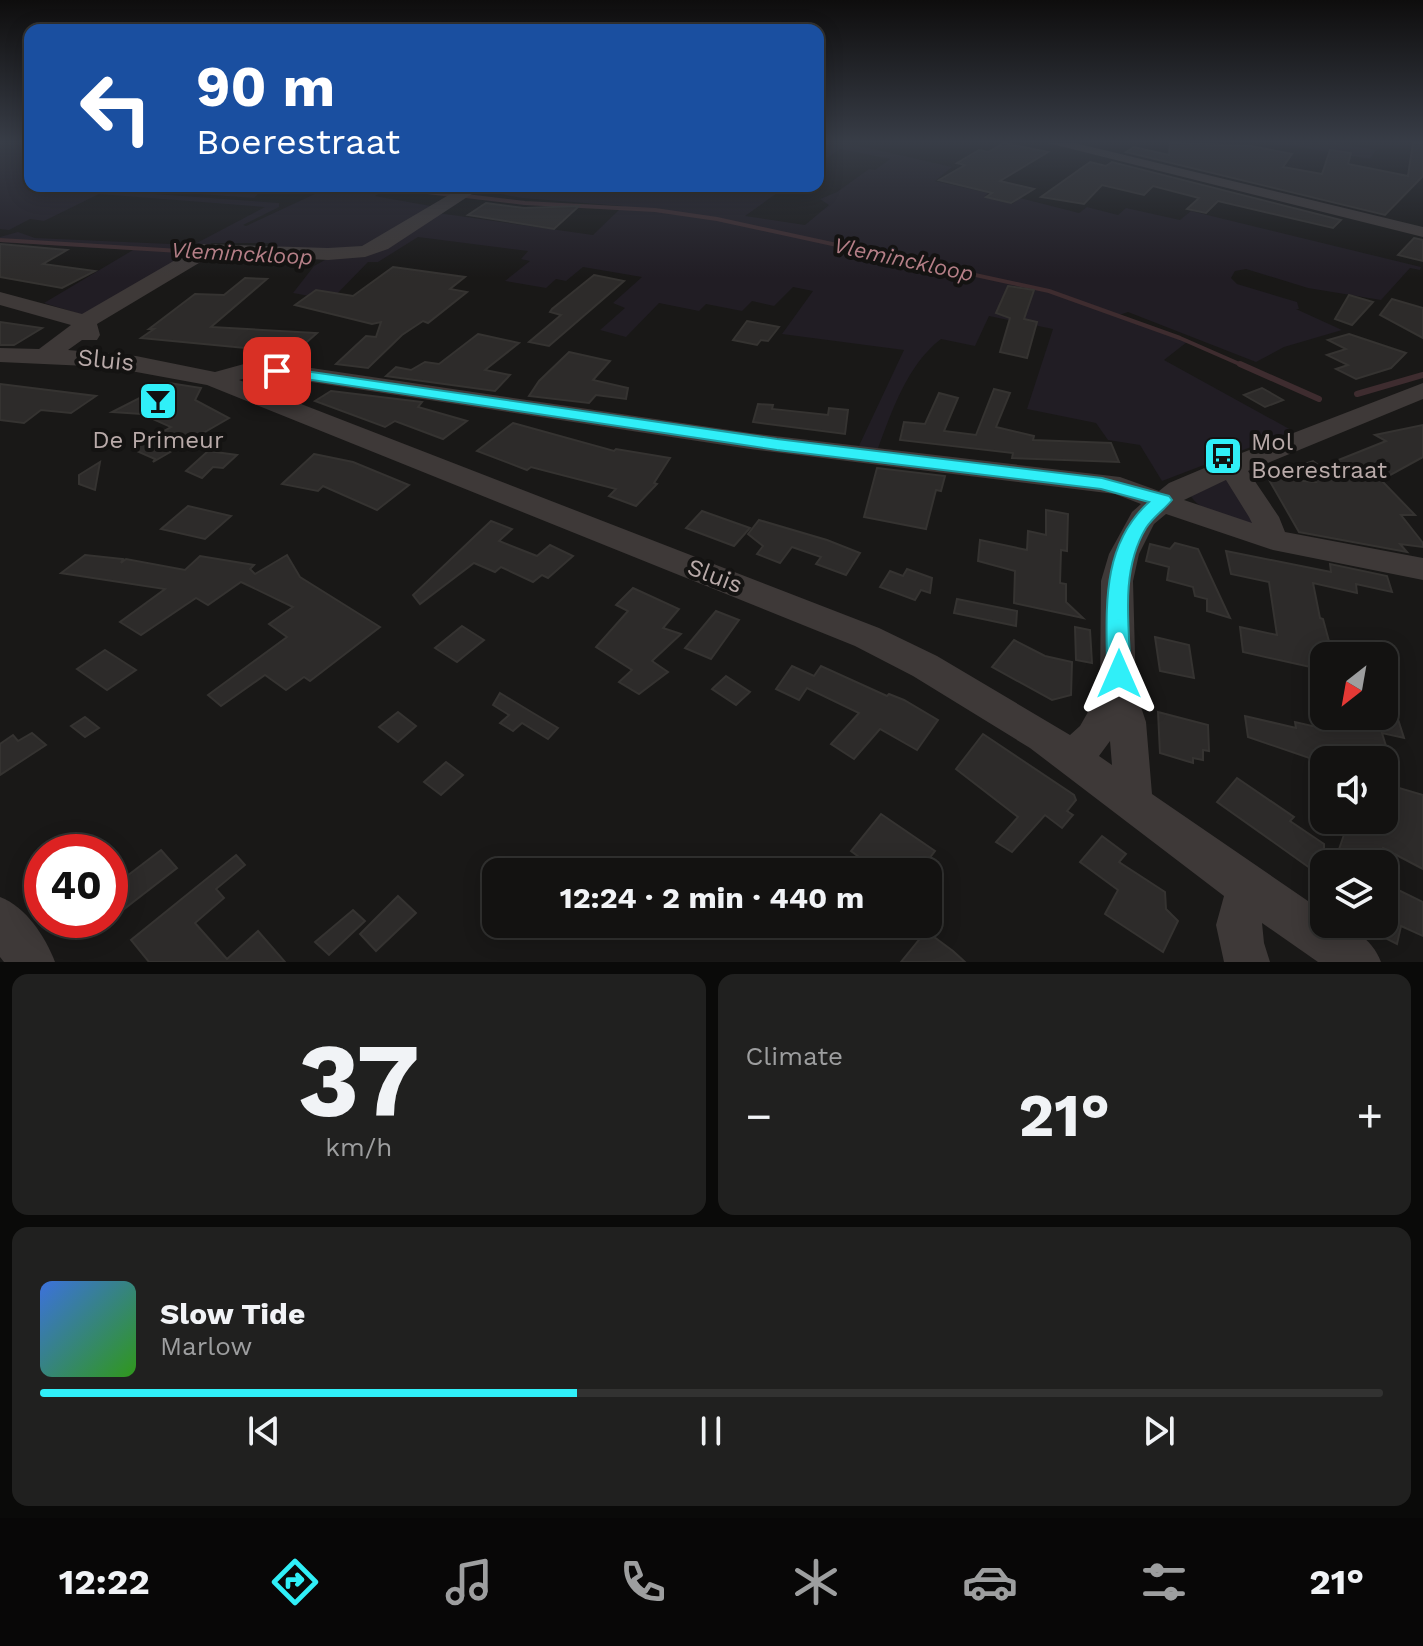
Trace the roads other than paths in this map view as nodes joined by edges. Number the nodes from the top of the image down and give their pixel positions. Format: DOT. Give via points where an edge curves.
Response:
graph roads {
  1 [pos="1241,188"];
  2 [pos="466,192"];
  3 [pos="1423,232"];
  4 [pos="0,298"];
  5 [pos="85,322"];
  6 [pos="0,355"];
  7 [pos="45,355"];
  8 [pos="73,356"];
  9 [pos="216,380"];
  10 [pos="1423,390"];
  11 [pos="1231,467"];
  12 [pos="1162,500"];
  13 [pos="1273,540"];
  14 [pos="1423,569"];
  15 [pos="1118,692"];
  16 [pos="1073,757"];
  17 [pos="1132,802"];
  18 [pos="1250,889"];
  19 [pos="1247,962"];
  20 [pos="1358,962"];
  1 -- 3 [label="street"];
  2 -- 5 [label="street" via="365,251 210,248"];
  4 -- 5 [label="street"];
  5 -- 7 [label="street"];
  5 -- 8 [label="street" via="91,333"];
  6 -- 7 [label="street, Sluis"];
  7 -- 8 [label="street, Sluis"];
  8 -- 9 [label="street, Sluis" via="157,366"];
  9 -- 12 [label="street" via="244,371 298,373 765,443 1102,483"];
  9 -- 16 [label="street, Sluis" via="867,637 973,694"];
  10 -- 11 [label="street"];
  11 -- 12 [label="street"];
  11 -- 13 [label="street"];
  12 -- 13 [label="street"];
  12 -- 15 [label="street" via="1133,534 1117,581"];
  13 -- 14 [label="street"];
  15 -- 16 [label="street" via="1093,737"];
  15 -- 17 [label="street" via="1129,737"];
  16 -- 17 [label="street, Sluis"];
  17 -- 18 [label="street, Sluis"];
  18 -- 19 [label="street" via="1238,927"];
  18 -- 20 [label="street, Sluis"];
}
